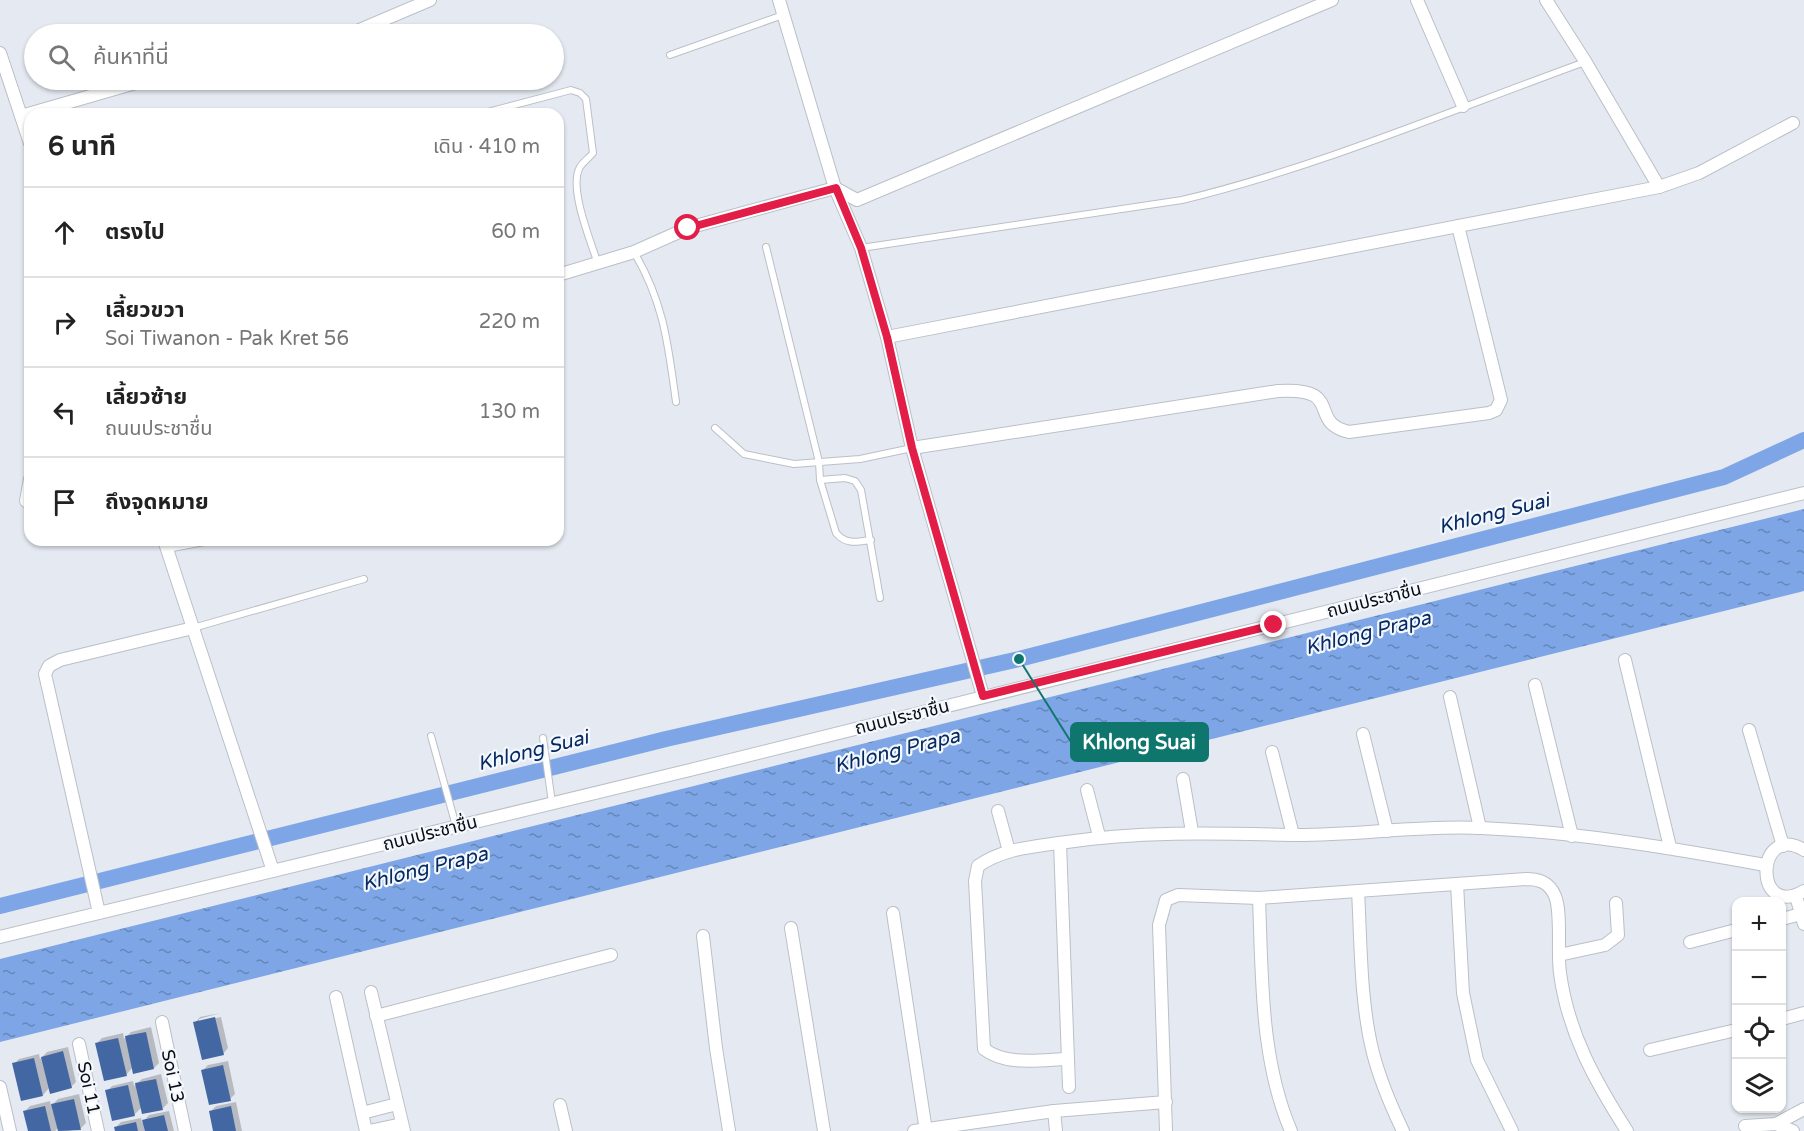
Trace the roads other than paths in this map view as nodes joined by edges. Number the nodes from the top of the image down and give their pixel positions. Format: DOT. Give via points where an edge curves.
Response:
graph roads {
  1 [pos="430,0"];
  2 [pos="1332,0"];
  3 [pos="1417,0"];
  4 [pos="1546,0"];
  5 [pos="782,1"];
  6 [pos="783,15"];
  7 [pos="374,24"];
  8 [pos="0,53"];
  9 [pos="670,55"];
  10 [pos="1586,61"];
  11 [pos="111,90"];
  12 [pos="1463,106"];
  13 [pos="49,108"];
  14 [pos="503,108"];
  15 [pos="24,115"];
  16 [pos="21,116"];
  17 [pos="1792,123"];
  18 [pos="24,125"];
  19 [pos="1659,187"];
  20 [pos="836,188"];
  21 [pos="1458,226"];
  22 [pos="766,247"];
  23 [pos="861,248"];
  24 [pos="634,252"];
  25 [pos="598,264"];
  26 [pos="564,273"];
  27 [pos="887,337"];
  28 [pos="676,402"];
  29 [pos="715,429"];
  30 [pos="912,448"];
  31 [pos="819,462"];
  32 [pos="820,480"];
  33 [pos="1804,493"];
  34 [pos="872,540"];
  35 [pos="166,546"];
  36 [pos="364,579"];
  37 [pos="880,598"];
  38 [pos="193,628"];
  39 [pos="1625,660"];
  40 [pos="1535,685"];
  41 [pos="983,696"];
  42 [pos="1450,698"];
  43 [pos="1749,730"];
  44 [pos="1363,734"];
  45 [pos="431,736"];
  46 [pos="543,738"];
  47 [pos="1272,752"];
  48 [pos="1183,779"];
  49 [pos="1087,790"];
  50 [pos="552,803"];
  51 [pos="998,811"];
  52 [pos="456,826"];
  53 [pos="1480,828"];
  54 [pos="1387,831"];
  55 [pos="1192,832"];
  56 [pos="1293,835"];
  57 [pos="1099,836"];
  58 [pos="1572,836"];
  59 [pos="1060,843"];
  60 [pos="1782,846"];
  61 [pos="1670,847"];
  62 [pos="1804,850"];
  63 [pos="1009,851"];
  64 [pos="1765,865"];
  65 [pos="273,871"];
  66 [pos="1457,884"];
  67 [pos="1358,891"];
  68 [pos="1800,894"];
  69 [pos="1259,898"];
  70 [pos="1616,903"];
  71 [pos="99,913"];
  72 [pos="893,913"];
  73 [pos="1786,919"];
  74 [pos="1803,919"];
  75 [pos="791,928"];
  76 [pos="1732,931"];
  77 [pos="703,936"];
  78 [pos="0,937"];
  79 [pos="1690,942"];
  80 [pos="611,955"];
  81 [pos="1559,955"];
  82 [pos="370,992"];
  83 [pos="336,997"];
  84 [pos="1804,1013"];
  85 [pos="376,1016"];
  86 [pos="1786,1018"];
  87 [pos="162,1022"];
  88 [pos="1732,1031"];
  89 [pos="79,1044"];
  90 [pos="1650,1050"];
  91 [pos="1067,1059"];
  92 [pos="0,1087"];
  93 [pos="1069,1087"];
  94 [pos="1166,1102"];
  95 [pos="397,1104"];
  96 [pos="560,1105"];
  97 [pos="1804,1108"];
  98 [pos="1054,1111"];
  99 [pos="362,1113"];
  100 [pos="1776,1124"];
  101 [pos="1745,1126"];
  102 [pos="403,1127"];
  103 [pos="10,1131"];
  104 [pos="98,1131"];
  105 [pos="185,1131"];
  106 [pos="368,1131"];
  107 [pos="566,1131"];
  108 [pos="729,1131"];
  109 [pos="824,1131"];
  110 [pos="922,1131"];
  111 [pos="1056,1131"];
  112 [pos="1166,1131"];
  113 [pos="1291,1131"];
  114 [pos="1403,1131"];
  115 [pos="1512,1131"];
  116 [pos="1627,1131"];
  117 [pos="1793,1131"];
  1 -- 7 [label="street"];
  2 -- 20 [label="street" via="856,200"];
  3 -- 12 [label="street"];
  4 -- 10 [label="street"];
  5 -- 6 [label="street"];
  6 -- 9 [label="lane"];
  6 -- 20 [label="street"];
  8 -- 16 [label="street"];
  10 -- 12 [label="lane"];
  10 -- 19 [label="street"];
  11 -- 13 [label="street"];
  12 -- 23 [label="lane" via="1314,161 1182,200"];
  14 -- 25 [label="lane" via="571,90 585,99 592,153 579,169 576,181 579,206"];
  15 -- 16 [label="street"];
  16 -- 18 [label="street"];
  17 -- 19 [label="street" via="1699,173"];
  19 -- 21 [label="street"];
  20 -- 23 [label="street"];
  20 -- 24 [label="street" via="688,228"];
  21 -- 27 [label="street"];
  21 -- 30 [label="street" via="1501,400 1496,410 1489,413 1349,432 1330,423 1320,397 1310,391 1278,391"];
  22 -- 31 [label="lane"];
  23 -- 27 [label="street"];
  24 -- 25 [label="street"];
  24 -- 28 [label="lane" via="650,279 664,319"];
  25 -- 26 [label="street"];
  27 -- 30 [label="street"];
  29 -- 31 [label="lane" via="744,454 795,464"];
  30 -- 31 [label="lane" via="860,459"];
  30 -- 41 [label="street"];
  31 -- 32 [label="lane"];
  32 -- 34 [label="lane" via="836,533 842,540"];
  32 -- 34 [label="lane" via="855,481 867,511"];
  33 -- 41 [label="street, ถนนประชาชื่น"];
  34 -- 37 [label="lane"];
  35 -- 38 [label="street"];
  36 -- 38 [label="lane"];
  38 -- 65 [label="street"];
  38 -- 71 [label="street" via="60,660 49,666 45,674"];
  39 -- 61 [label="street"];
  40 -- 58 [label="street"];
  41 -- 50 [label="street, ถนนประชาชื่น"];
  42 -- 53 [label="street"];
  43 -- 60 [label="street"];
  44 -- 54 [label="street"];
  45 -- 52 [label="lane"];
  46 -- 50 [label="lane"];
  47 -- 56 [label="street"];
  48 -- 55 [label="street"];
  49 -- 57 [label="street"];
  50 -- 52 [label="street, ถนนประชาชื่น"];
  51 -- 63 [label="street"];
  52 -- 65 [label="street, ถนนประชาชื่น"];
  53 -- 54 [label="street"];
  53 -- 58 [label="street"];
  54 -- 56 [label="street"];
  55 -- 56 [label="street"];
  55 -- 57 [label="street"];
  57 -- 59 [label="street"];
  58 -- 61 [label="street"];
  59 -- 63 [label="street"];
  59 -- 91 [label="street"];
  60 -- 62 [label="street"];
  60 -- 64 [label="street" via="1771,853"];
  61 -- 64 [label="street"];
  63 -- 91 [label="street" via="978,866 975,881 984,1049 994,1057 1016,1060"];
  64 -- 68 [label="street" via="1772,889 1779,894"];
  65 -- 71 [label="street, ถนนประชาชื่น"];
  66 -- 67 [label="street"];
  66 -- 81 [label="street" via="1539,879 1548,885 1556,897"];
  66 -- 115 [label="street" via="1463,993 1477,1060"];
  67 -- 69 [label="street"];
  67 -- 114 [label="street" via="1372,1052"];
  68 -- 74 [label="street"];
  69 -- 94 [label="street" via="1178,895 1166,900 1159,925"];
  69 -- 113 [label="street" via="1263,1003 1275,1074"];
  70 -- 81 [label="street" via="1618,935 1612,942"];
  71 -- 78 [label="street, ถนนประชาชื่น"];
  72 -- 110 [label="street"];
  73 -- 74 [label="street"];
  75 -- 109 [label="street"];
  76 -- 79 [label="street"];
  77 -- 108 [label="street"];
  80 -- 85 [label="street"];
  81 -- 116 [label="street" via="1571,1028 1593,1079"];
  82 -- 85 [label="street"];
  83 -- 99 [label="street"];
  84 -- 86 [label="street"];
  85 -- 95 [label="street"];
  87 -- 105 [label="street, Soi 13"];
  88 -- 90 [label="street"];
  89 -- 104 [label="street, Soi 11"];
  91 -- 93 [label="street"];
  92 -- 103 [label="street"];
  94 -- 98 [label="street"];
  94 -- 112 [label="street"];
  95 -- 99 [label="street"];
  95 -- 102 [label="street"];
  96 -- 107 [label="street"];
  97 -- 100 [label="street"];
  98 -- 110 [label="street"];
  98 -- 111 [label="street"];
  99 -- 106 [label="street"];
  100 -- 101 [label="street"];
  100 -- 117 [label="street"];
  102 -- 106 [label="street"];
}
